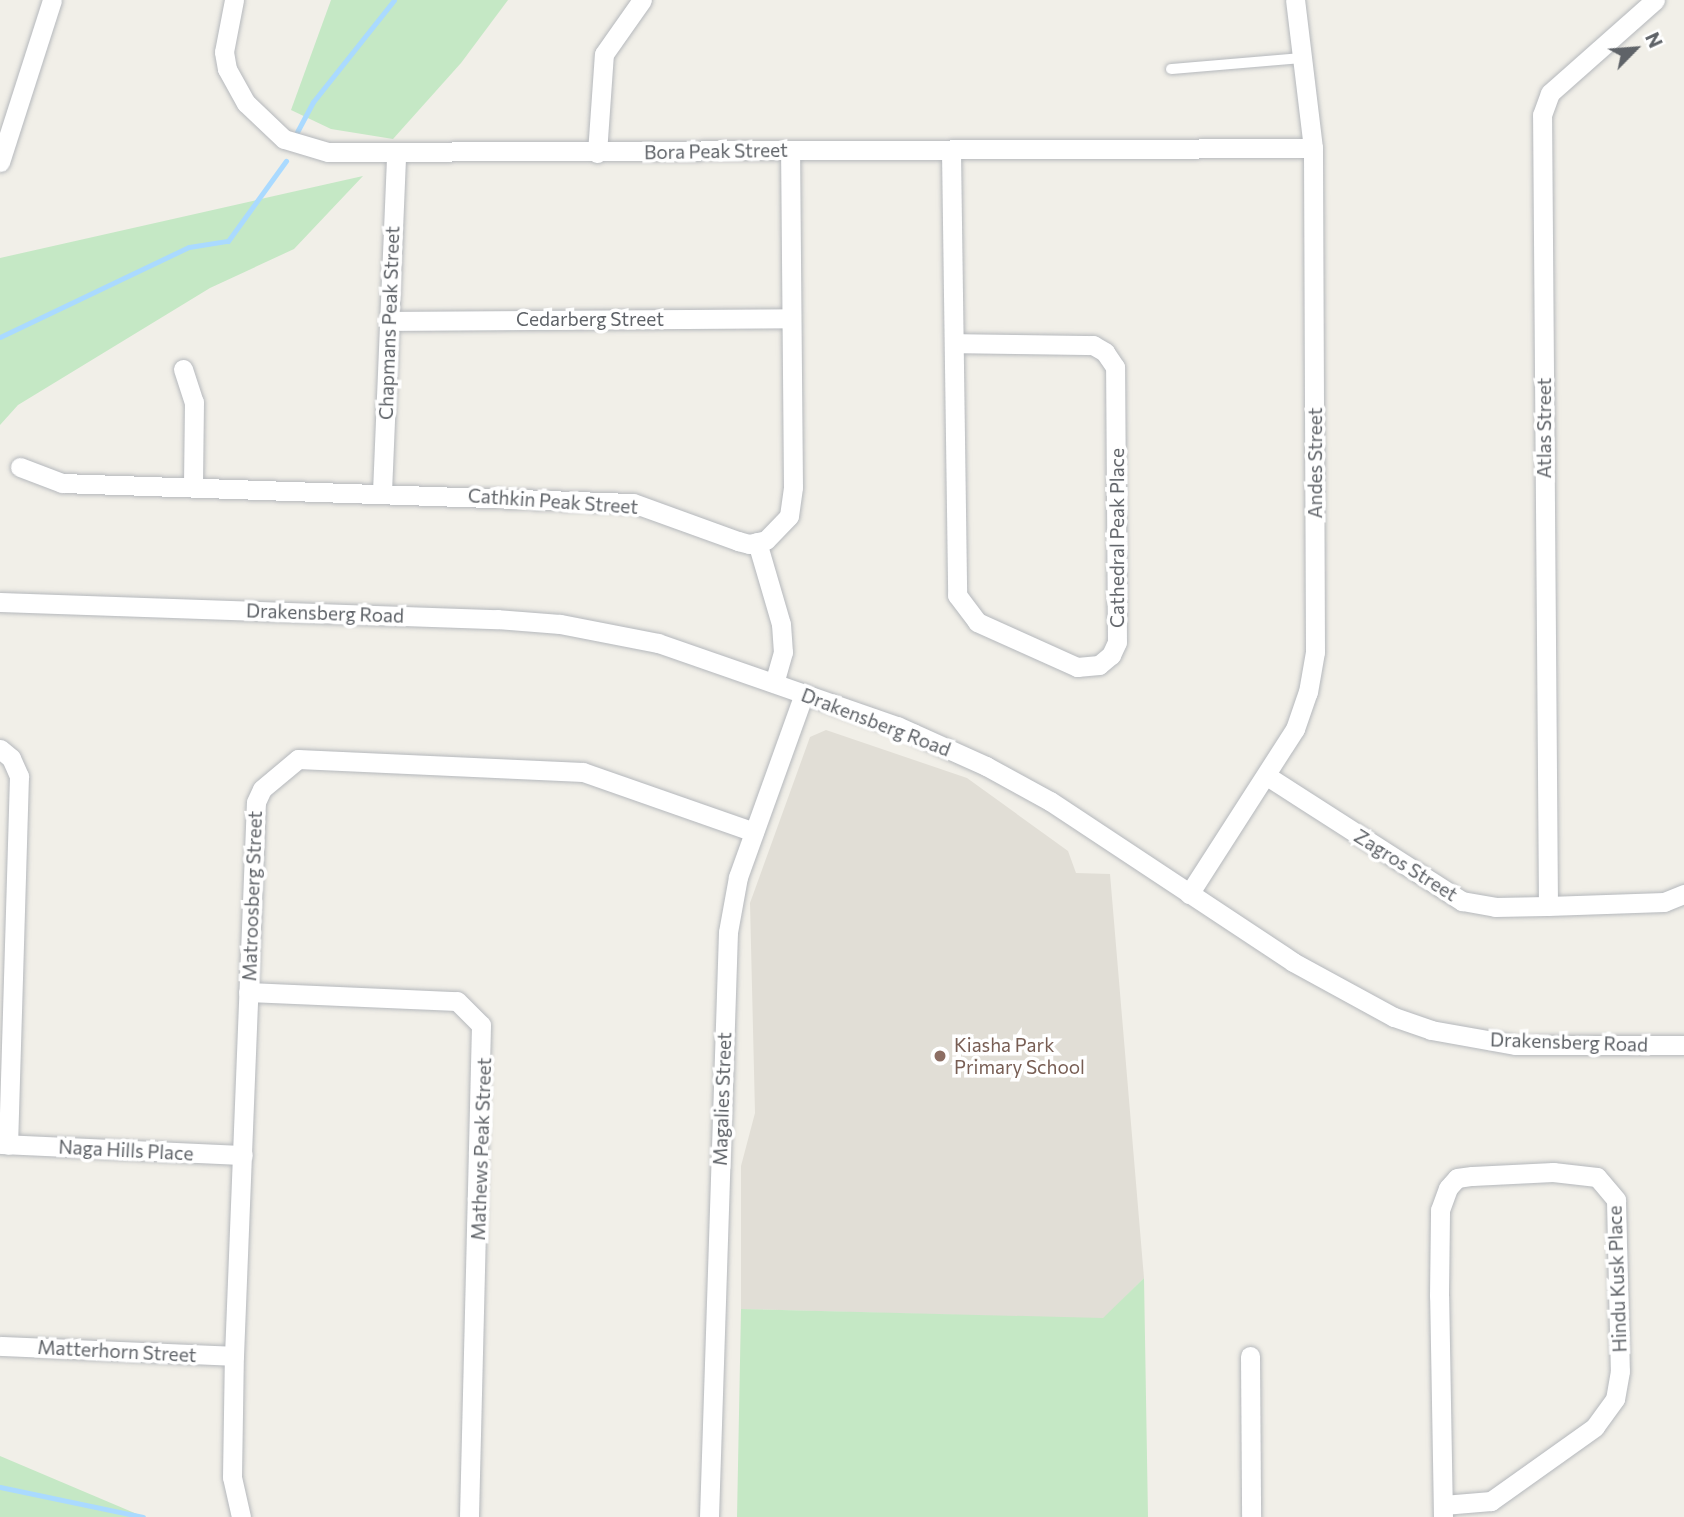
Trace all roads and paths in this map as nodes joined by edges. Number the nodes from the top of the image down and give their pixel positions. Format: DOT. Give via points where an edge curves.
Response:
graph roads {
  1 [pos="52,0"];
  2 [pos="234,0"];
  3 [pos="642,0"];
  4 [pos="1295,0"];
  5 [pos="1655,0"];
  6 [pos="1303,58"];
  7 [pos="1171,69"];
  8 [pos="1313,148"];
  9 [pos="789,150"];
  10 [pos="951,151"];
  11 [pos="396,153"];
  12 [pos="597,153"];
  13 [pos="0,162"];
  14 [pos="790,318"];
  15 [pos="390,321"];
  16 [pos="954,343"];
  17 [pos="183,369"];
  18 [pos="20,467"];
  19 [pos="193,487"];
  20 [pos="382,492"];
  21 [pos="757,542"];
  22 [pos="0,602"];
  23 [pos="774,683"];
  24 [pos="804,694"];
  25 [pos="0,749"];
  26 [pos="1267,776"];
  27 [pos="754,832"];
  28 [pos="1189,894"];
  29 [pos="1684,894"];
  30 [pos="1548,906"];
  31 [pos="248,992"];
  32 [pos="1684,1045"];
  33 [pos="4,1144"];
  34 [pos="243,1155"];
  35 [pos="0,1346"];
  36 [pos="234,1356"];
  37 [pos="1250,1356"];
  38 [pos="1443,1511"];
  39 [pos="241,1517"];
  40 [pos="469,1517"];
  41 [pos="709,1517"];
  42 [pos="1251,1517"];
  1 -- 13 [label="street"];
  2 -- 11 [label="street, Bora Peak Street" via="224,43 227,69 258,117 284,139 311,149"];
  3 -- 12 [label="street" via="604,54 599,71"];
  4 -- 6 [label="street, Andes Street"];
  5 -- 30 [label="street, Atlas Street" via="1550,93 1542,115"];
  6 -- 7 [label="lane"];
  6 -- 8 [label="street, Andes Street"];
  8 -- 10 [label="street, Bora Peak Street"];
  8 -- 26 [label="street, Andes Street" via="1315,652 1302,711"];
  9 -- 10 [label="street, Bora Peak Street"];
  9 -- 12 [label="street, Bora Peak Street"];
  9 -- 14 [label="street"];
  10 -- 16 [label="street, Cathedral Peak Place"];
  11 -- 12 [label="street, Bora Peak Street"];
  11 -- 15 [label="street, Chapmans Peak Street"];
  14 -- 15 [label="street, Cedarberg Street"];
  14 -- 21 [label="street" via="791,511 777,532"];
  15 -- 20 [label="street, Chapmans Peak Street"];
  16 -- 16 [label="street, Cathedral Peak Place" via="957,595 977,622 1077,667 1099,665 1117,642 1115,367 1105,352 1093,345"];
  17 -- 19 [label="street" via="194,402"];
  18 -- 19 [label="street, Cathkin Peak Street" via="61,483"];
  19 -- 20 [label="street, Cathkin Peak Street"];
  20 -- 21 [label="street, Cathkin Peak Street" via="633,503 738,541"];
  21 -- 23 [label="street" via="781,624 783,652"];
  22 -- 23 [label="street, Drakensberg Road" via="560,624 658,643"];
  23 -- 24 [label="street, Drakensberg Road"];
  24 -- 27 [label="street, Magalies Street"];
  24 -- 28 [label="street, Drakensberg Road" via="897,726 986,766 1050,801"];
  25 -- 33 [label="street, Naga Hills Place" via="11,758 19,776"];
  26 -- 28 [label="street, Andes Street"];
  26 -- 30 [label="street, Zagros Street" via="1462,901 1495,907"];
  27 -- 31 [label="street, Matroosberg Street" via="583,772 298,759 267,782 256,802"];
  27 -- 41 [label="street, Magalies Street" via="738,877 728,932"];
  28 -- 32 [label="street, Drakensberg Road" via="1362,1003 1431,1030 1515,1045"];
  29 -- 30 [label="street, Zagros Street" via="1664,902"];
  31 -- 34 [label="street, Matroosberg Street"];
  31 -- 40 [label="street, Mathews Peak Street" via="457,1001 481,1025"];
  33 -- 34 [label="street, Naga Hills Place"];
  34 -- 36 [label="street, Matroosberg Street"];
  35 -- 36 [label="street, Matterhorn Street"];
  36 -- 39 [label="street, Matroosberg Street" via="232,1477"];
  37 -- 42 [label="street"];
  38 -- 38 [label="street, Hindu Kusk Place" via="1440,1210 1448,1188 1457,1178 1472,1176 1553,1172 1597,1177 1616,1200 1620,1371 1615,1399 1595,1427 1491,1501"];
}
